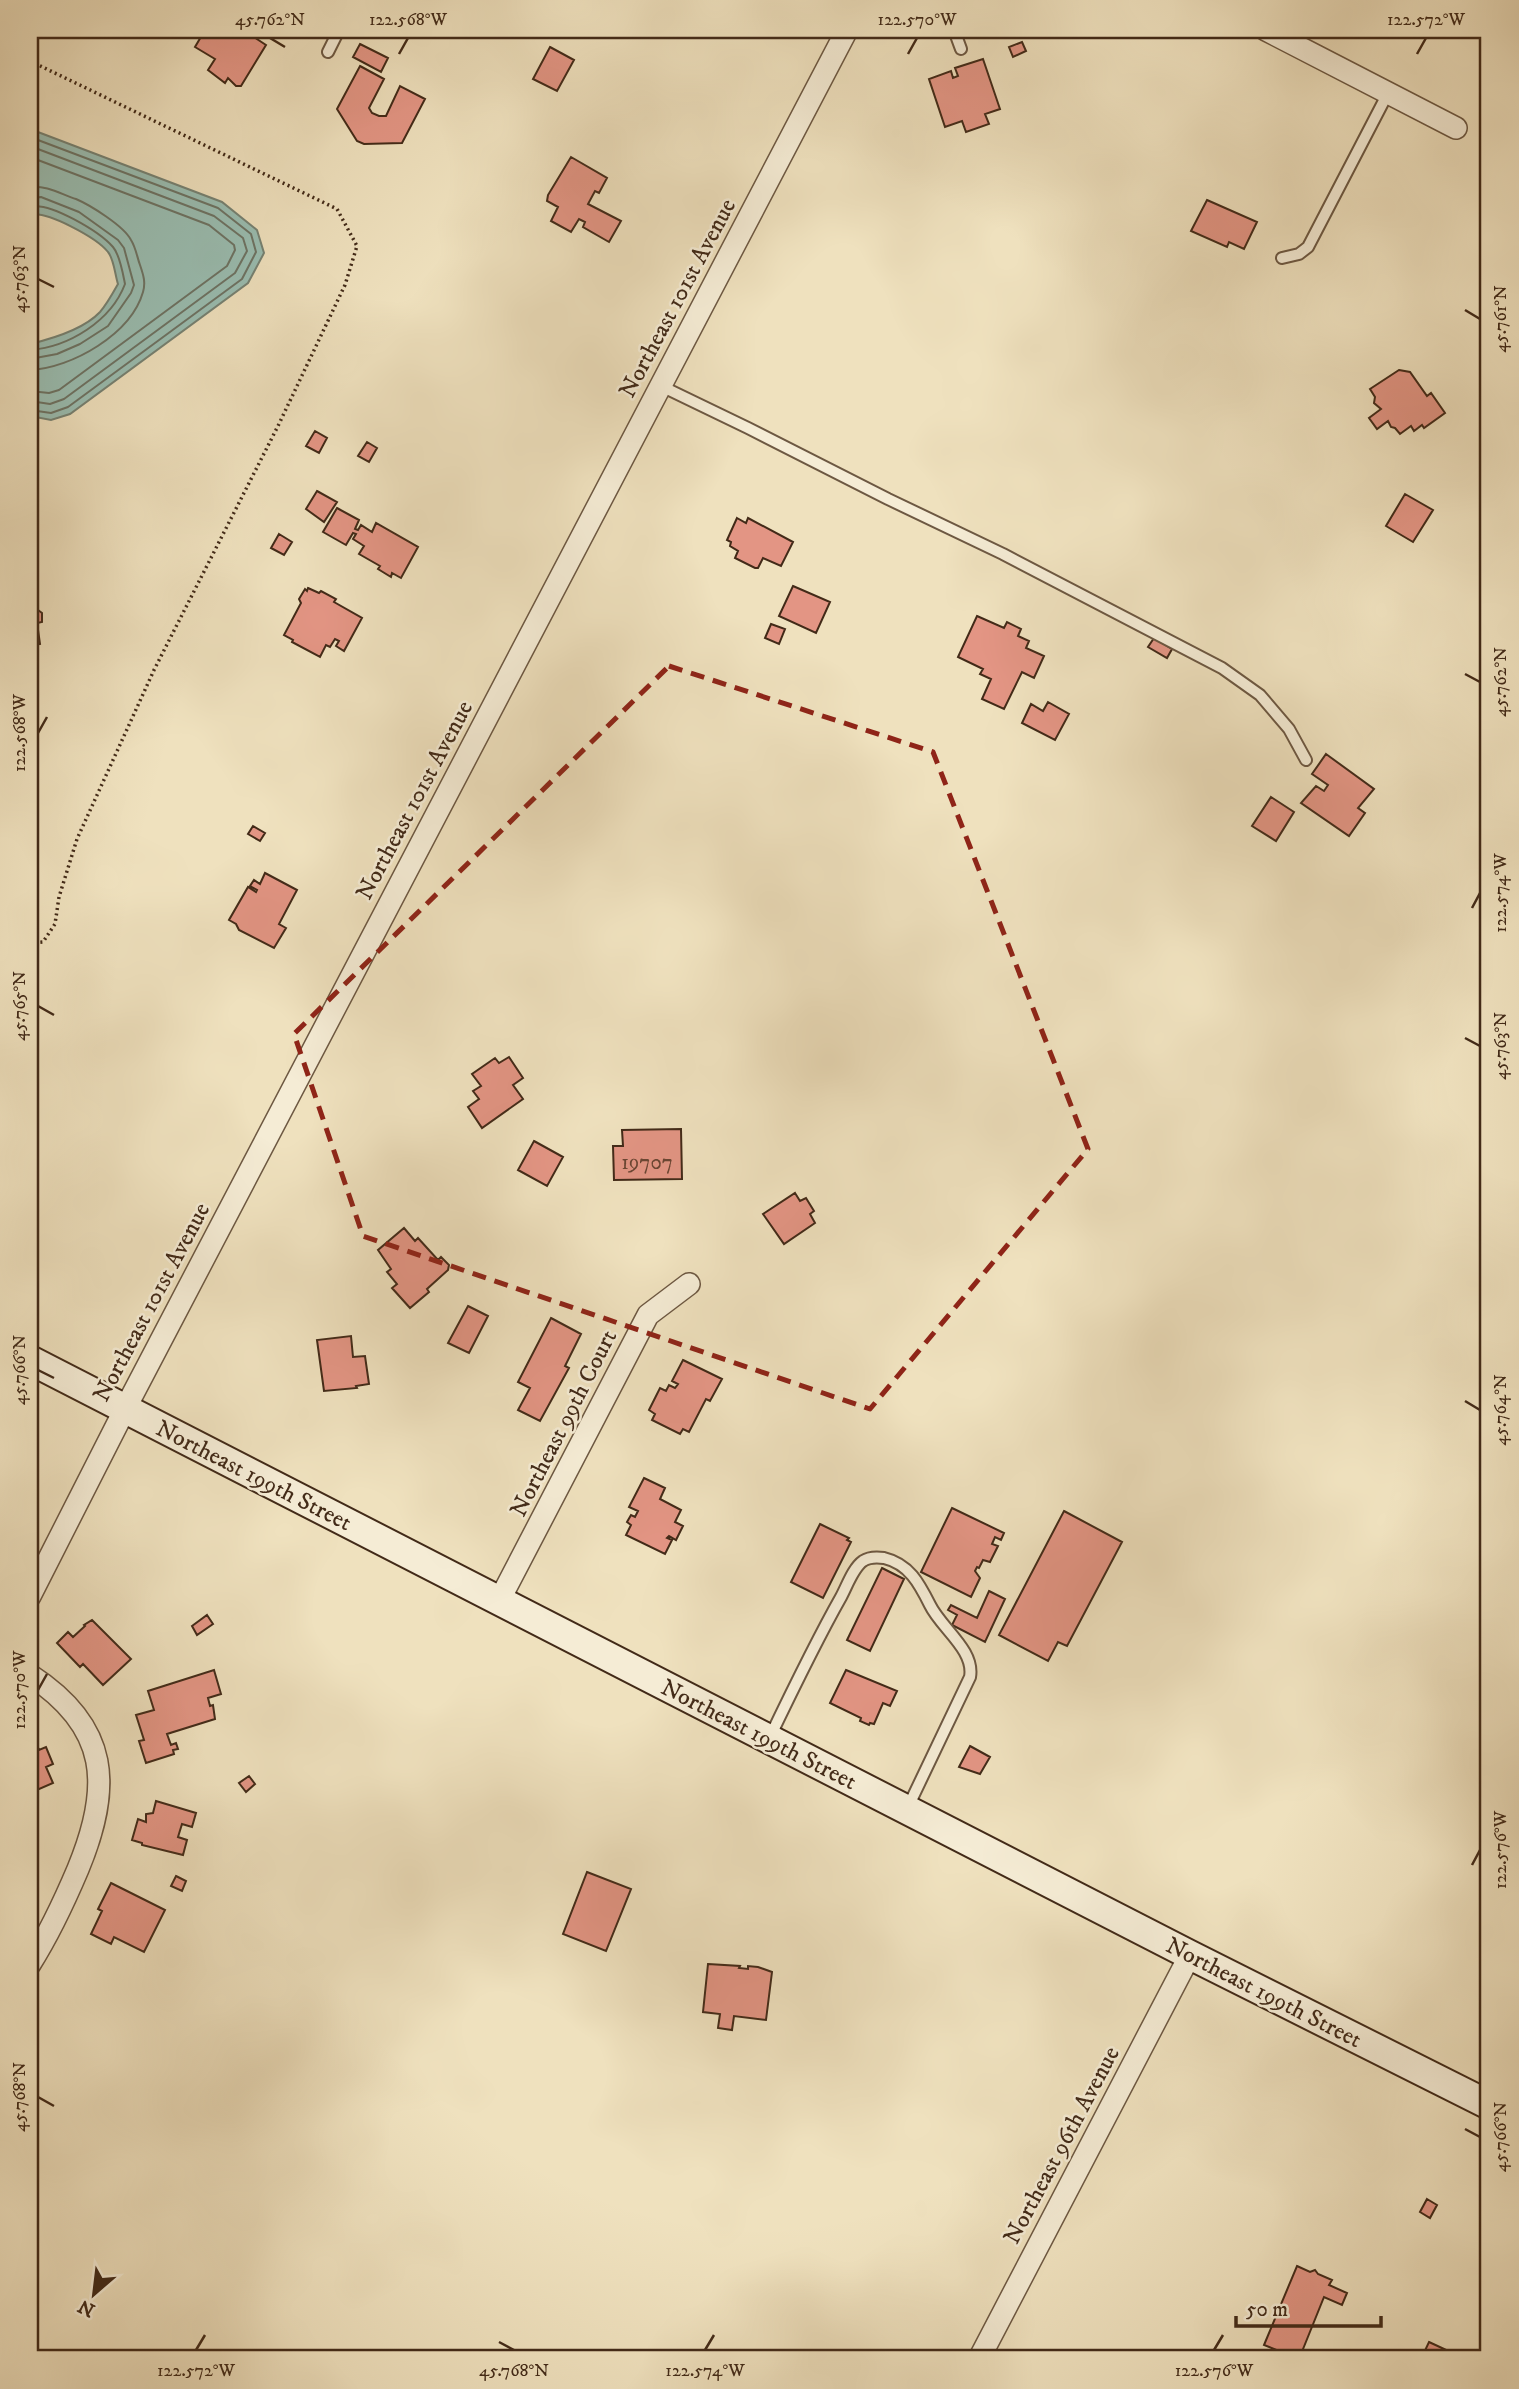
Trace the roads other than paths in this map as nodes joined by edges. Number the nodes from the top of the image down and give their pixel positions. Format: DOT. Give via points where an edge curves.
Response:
graph roads {
  1 [pos="339,30"];
  2 [pos="847,30"];
  3 [pos="954,30"];
  4 [pos="1266,30"];
  5 [pos="961,49"];
  6 [pos="328,52"];
  7 [pos="1388,93"];
  8 [pos="1456,128"];
  9 [pos="1282,258"];
  10 [pos="661,386"];
  11 [pos="1306,760"];
  12 [pos="689,1284"];
  13 [pos="30,1360"];
  14 [pos="125,1409"];
  15 [pos="30,1596"];
  16 [pos="499,1601"];
  17 [pos="30,1675"];
  18 [pos="769,1739"];
  19 [pos="906,1810"];
  20 [pos="1190,1955"];
  21 [pos="30,1964"];
  22 [pos="1489,2105"];
  23 [pos="979,2359"];
  1 -- 6 [label="lane"];
  2 -- 10 [label="street, Northeast 101st Avenue"];
  3 -- 5 [label="lane"];
  4 -- 7 [label="street"];
  7 -- 8 [label="street"];
  7 -- 9 [label="lane" via="1308,247"];
  10 -- 11 [label="lane" via="1222,668 1260,695 1289,729"];
  10 -- 14 [label="street, Northeast 101st Avenue"];
  12 -- 16 [label="street, Northeast 99th Court" via="649,1315"];
  13 -- 14 [label="main road, Northeast 199th Street"];
  14 -- 15 [label="street, Northeast 101st Avenue"];
  14 -- 16 [label="main road, Northeast 199th Street"];
  16 -- 18 [label="main road, Northeast 199th Street"];
  17 -- 21 [label="street" via="83,1725 99,1770 100,1800 66,1898"];
  18 -- 19 [label="main road, Northeast 199th Street"];
  18 -- 19 [label="lane" via="855,1571 875,1556 892,1560 912,1574 972,1670"];
  19 -- 20 [label="main road, Northeast 199th Street"];
  20 -- 22 [label="main road, Northeast 199th Street"];
  20 -- 23 [label="street, Northeast 96th Avenue"];
}
